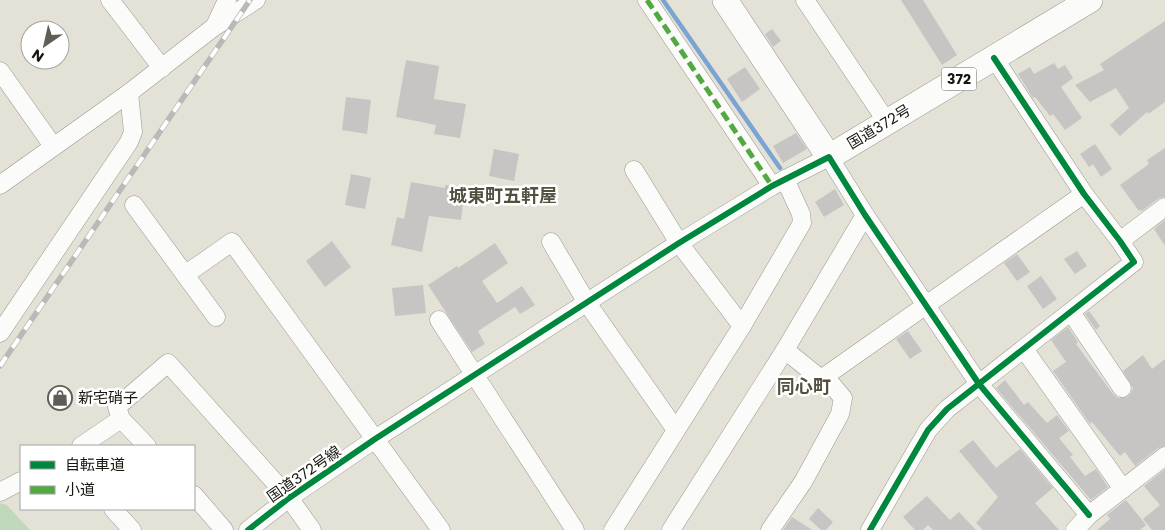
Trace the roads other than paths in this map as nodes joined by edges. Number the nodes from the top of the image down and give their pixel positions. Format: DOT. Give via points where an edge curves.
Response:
graph roads {
  1 [pos="110,0"];
  2 [pos="227,0"];
  3 [pos="256,0"];
  4 [pos="647,0"];
  5 [pos="806,0"];
  6 [pos="1090,0"];
  7 [pos="728,1"];
  8 [pos="214,27"];
  9 [pos="994,58"];
  10 [pos="162,68"];
  11 [pos="0,71"];
  12 [pos="129,93"];
  13 [pos="887,122"];
  14 [pos="53,146"];
  15 [pos="828,157"];
  16 [pos="634,170"];
  17 [pos="779,182"];
  18 [pos="0,185"];
  19 [pos="1084,194"];
  20 [pos="134,205"];
  21 [pos="1165,207"];
  22 [pos="865,215"];
  23 [pos="1120,241"];
  24 [pos="551,242"];
  25 [pos="679,243"];
  26 [pos="186,274"];
  27 [pos="587,303"];
  28 [pos="926,304"];
  29 [pos="1070,312"];
  30 [pos="216,316"];
  31 [pos="438,320"];
  32 [pos="742,326"];
  33 [pos="0,333"];
  34 [pos="1024,349"];
  35 [pos="784,350"];
  36 [pos="474,375"];
  37 [pos="821,379"];
  38 [pos="979,384"];
  39 [pos="1122,388"];
  40 [pos="121,419"];
  41 [pos="676,430"];
  42 [pos="375,439"];
  43 [pos="82,445"];
  44 [pos="146,445"];
  45 [pos="1165,456"];
  46 [pos="20,481"];
  47 [pos="1123,489"];
  48 [pos="0,492"];
  49 [pos="195,496"];
  50 [pos="289,498"];
  51 [pos="114,510"];
  52 [pos="1089,516"];
  53 [pos="132,530"];
  54 [pos="224,530"];
  55 [pos="248,530"];
  56 [pos="312,530"];
  57 [pos="441,530"];
  58 [pos="575,530"];
  59 [pos="614,530"];
  60 [pos="671,530"];
  61 [pos="770,530"];
  62 [pos="870,530"];
  63 [pos="1076,530"];
  1 -- 10 [label="street"];
  2 -- 8 [label="street"];
  3 -- 8 [label="street"];
  4 -- 17 [label="street"];
  5 -- 13 [label="street"];
  6 -- 9 [label="highway, 国道372号 / 372"];
  7 -- 15 [label="highway"];
  8 -- 10 [label="street"];
  9 -- 13 [label="highway, 国道372号 / 372"];
  9 -- 19 [label="street"];
  10 -- 12 [label="street"];
  11 -- 14 [label="street"];
  12 -- 14 [label="street"];
  12 -- 33 [label="street" via="133,132 129,142"];
  13 -- 15 [label="highway, 国道372号 / 372"];
  14 -- 18 [label="street"];
  15 -- 17 [label="street, 国道372号線"];
  15 -- 22 [label="street"];
  16 -- 25 [label="street"];
  17 -- 25 [label="street, 国道372号線"];
  17 -- 32 [label="street" via="801,214 802,223"];
  19 -- 23 [label="street"];
  19 -- 28 [label="street"];
  20 -- 26 [label="street"];
  21 -- 23 [label="street"];
  22 -- 28 [label="street"];
  22 -- 35 [label="street"];
  23 -- 29 [label="street" via="1134,262"];
  24 -- 27 [label="street"];
  25 -- 27 [label="street, 国道372号線"];
  25 -- 32 [label="street"];
  26 -- 30 [label="street"];
  26 -- 42 [label="street" via="232,242"];
  27 -- 36 [label="street, 国道372号線"];
  27 -- 41 [label="street"];
  28 -- 37 [label="street"];
  28 -- 38 [label="street"];
  29 -- 34 [label="street"];
  29 -- 39 [label="street"];
  31 -- 36 [label="street"];
  32 -- 41 [label="street"];
  34 -- 38 [label="street"];
  34 -- 47 [label="street"];
  35 -- 37 [label="street"];
  35 -- 60 [label="street"];
  36 -- 42 [label="street, 国道372号線"];
  36 -- 58 [label="street"];
  37 -- 61 [label="street" via="832,385 843,398 840,414 803,482"];
  38 -- 52 [label="street"];
  38 -- 62 [label="street" via="947,409 928,430"];
  40 -- 43 [label="street"];
  40 -- 44 [label="street"];
  40 -- 50 [label="street" via="117,407 168,363"];
  41 -- 59 [label="street"];
  42 -- 50 [label="street, 国道372号線"];
  42 -- 57 [label="street"];
  45 -- 47 [label="street"];
  46 -- 48 [label="street"];
  47 -- 52 [label="street"];
  49 -- 54 [label="street"];
  50 -- 55 [label="street, 国道372号線"];
  50 -- 56 [label="street"];
  51 -- 53 [label="street"];
  52 -- 63 [label="street"];
}
